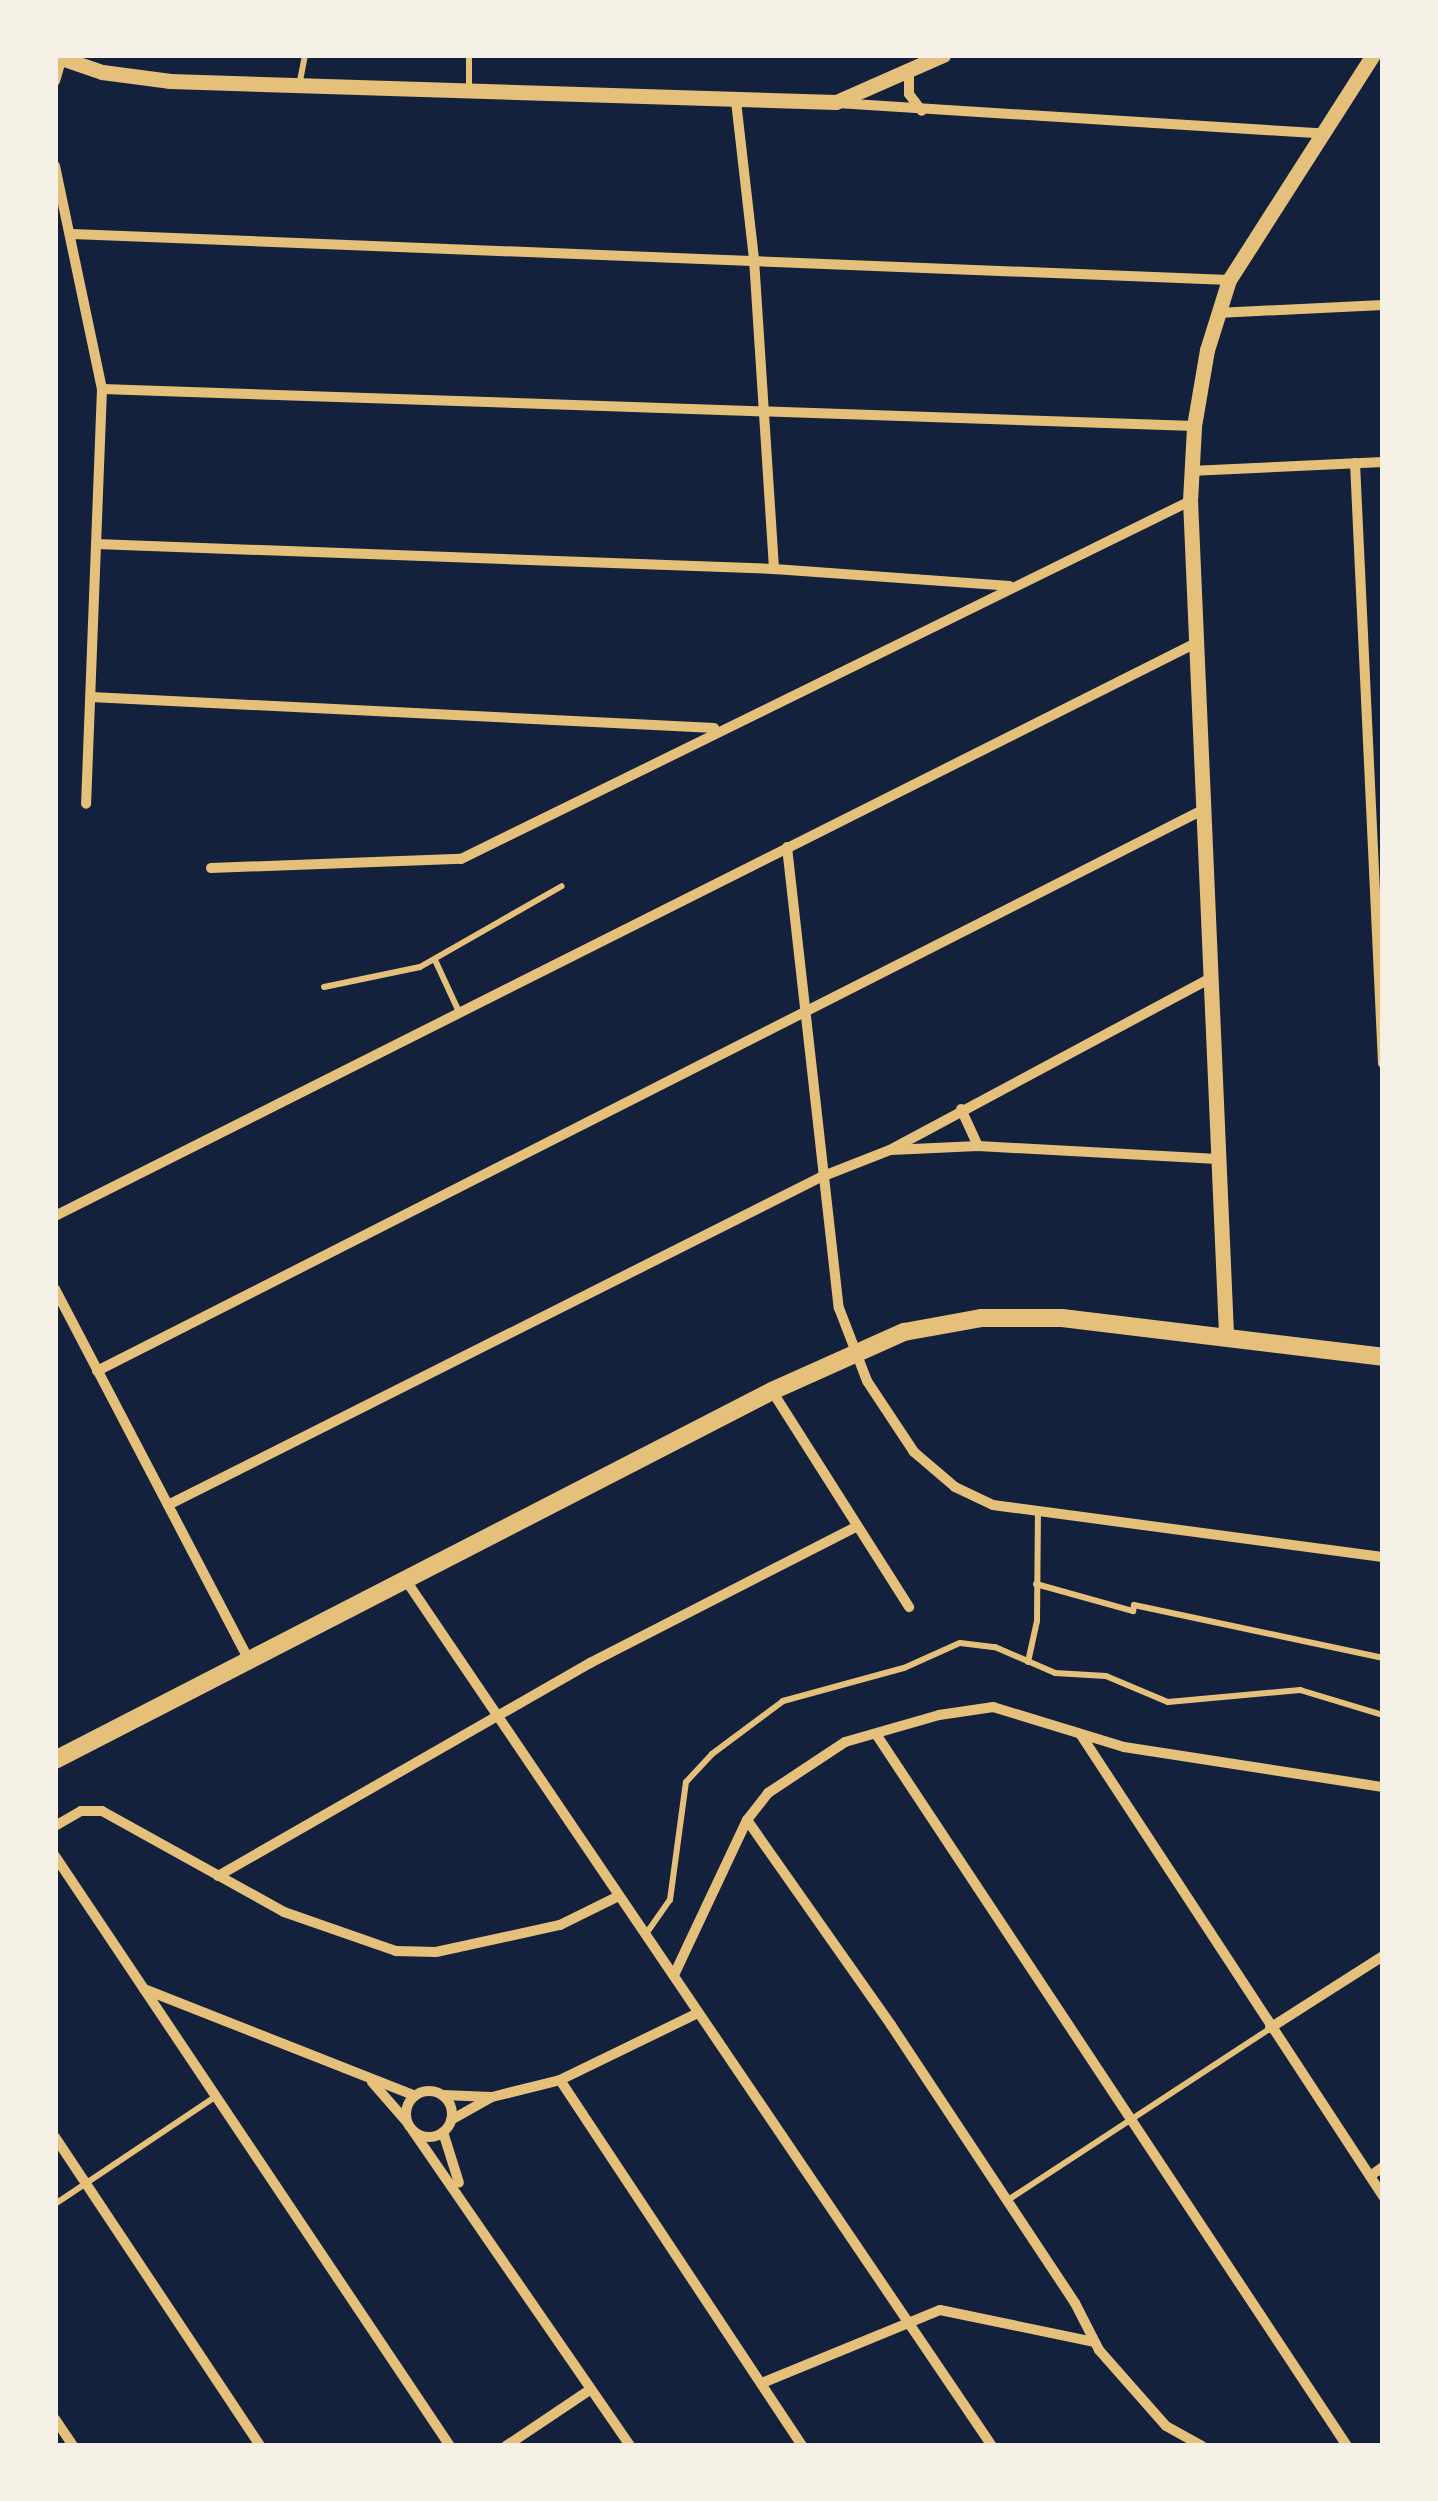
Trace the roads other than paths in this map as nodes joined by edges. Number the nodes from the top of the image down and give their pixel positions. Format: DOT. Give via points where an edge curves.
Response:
graph roads {
  1 [pos="305,55"];
  2 [pos="469,55"];
  3 [pos="943,55"];
  4 [pos="1374,55"];
  5 [pos="60,56"];
  6 [pos="909,70"];
  7 [pos="55,81"];
  8 [pos="298,87"];
  9 [pos="469,89"];
  10 [pos="736,101"];
  11 [pos="836,102"];
  12 [pos="923,112"];
  13 [pos="1323,134"];
  14 [pos="55,166"];
  15 [pos="72,234"];
  16 [pos="754,259"];
  17 [pos="1230,280"];
  18 [pos="1383,305"];
  19 [pos="1218,313"];
  20 [pos="102,389"];
  21 [pos="762,413"];
  22 [pos="1194,426"];
  23 [pos="1383,462"];
  24 [pos="1355,463"];
  25 [pos="1190,471"];
  26 [pos="1190,501"];
  27 [pos="96,544"];
  28 [pos="774,570"];
  29 [pos="1009,586"];
  30 [pos="1198,641"];
  31 [pos="91,697"];
  32 [pos="717,728"];
  33 [pos="86,804"];
  34 [pos="1205,810"];
  35 [pos="786,848"];
  36 [pos="211,868"];
  37 [pos="562,886"];
  38 [pos="436,960"];
  39 [pos="1211,978"];
  40 [pos="324,987"];
  41 [pos="459,1013"];
  42 [pos="809,1013"];
  43 [pos="1383,1063"];
  44 [pos="961,1109"];
  45 [pos="978,1146"];
  46 [pos="890,1150"];
  47 [pos="1218,1159"];
  48 [pos="821,1178"];
  49 [pos="55,1216"];
  50 [pos="55,1289"];
  51 [pos="1226,1334"];
  52 [pos="855,1355"];
  53 [pos="1383,1358"];
  54 [pos="98,1371"];
  55 [pos="772,1391"];
  56 [pos="168,1505"];
  57 [pos="1038,1513"];
  58 [pos="856,1526"];
  59 [pos="1383,1556"];
  60 [pos="406,1578"];
  61 [pos="1036,1584"];
  62 [pos="909,1607"];
  63 [pos="1383,1658"];
  64 [pos="250,1662"];
  65 [pos="1028,1662"];
  66 [pos="1383,1716"];
  67 [pos="498,1719"];
  68 [pos="876,1734"];
  69 [pos="1081,1736"];
  70 [pos="55,1760"];
  71 [pos="1383,1786"];
  72 [pos="747,1820"];
  73 [pos="55,1826"];
  74 [pos="55,1856"];
  75 [pos="218,1876"];
  76 [pos="620,1896"];
  77 [pos="648,1930"];
  78 [pos="1383,1956"];
  79 [pos="674,1974"];
  80 [pos="143,1988"];
  81 [pos="696,2014"];
  82 [pos="1270,2028"];
  83 [pos="560,2080"];
  84 [pos="371,2082"];
  85 [pos="442,2094"];
  86 [pos="415,2096"];
  87 [pos="215,2097"];
  88 [pos="492,2097"];
  89 [pos="1130,2119"];
  90 [pos="452,2120"];
  91 [pos="411,2127"];
  92 [pos="443,2132"];
  93 [pos="55,2137"];
  94 [pos="1383,2167"];
  95 [pos="1370,2176"];
  96 [pos="86,2182"];
  97 [pos="463,2194"];
  98 [pos="1383,2196"];
  99 [pos="1008,2201"];
  100 [pos="55,2204"];
  101 [pos="907,2324"];
  102 [pos="1094,2342"];
  103 [pos="762,2383"];
  104 [pos="591,2389"];
  105 [pos="55,2419"];
  106 [pos="73,2446"];
  107 [pos="260,2446"];
  108 [pos="450,2446"];
  109 [pos="506,2446"];
  110 [pos="630,2446"];
  111 [pos="802,2446"];
  112 [pos="992,2446"];
  113 [pos="1202,2446"];
  114 [pos="1347,2446"];
  1 -- 8 [label="lane"];
  2 -- 9 [label="lane"];
  3 -- 6 [label="street"];
  4 -- 13 [label="street"];
  5 -- 7 [label="street"];
  5 -- 8 [label="street" via="170,81"];
  6 -- 11 [label="street"];
  6 -- 12 [label="street" via="908,94"];
  8 -- 9 [label="street"];
  9 -- 10 [label="street"];
  10 -- 11 [label="street"];
  10 -- 16 [label="street"];
  11 -- 12 [label="street"];
  12 -- 13 [label="street"];
  13 -- 17 [label="street"];
  14 -- 15 [label="street"];
  15 -- 16 [label="street"];
  15 -- 20 [label="street"];
  16 -- 17 [label="street"];
  16 -- 21 [label="street"];
  17 -- 19 [label="street"];
  18 -- 19 [label="street"];
  19 -- 22 [label="street"];
  20 -- 21 [label="street"];
  20 -- 27 [label="street"];
  21 -- 22 [label="street"];
  21 -- 28 [label="street"];
  22 -- 25 [label="street"];
  23 -- 24 [label="street"];
  24 -- 25 [label="street"];
  24 -- 43 [label="street"];
  25 -- 26 [label="street"];
  26 -- 29 [label="street"];
  26 -- 30 [label="street"];
  27 -- 28 [label="street"];
  27 -- 31 [label="street"];
  28 -- 29 [label="street"];
  29 -- 32 [label="street"];
  30 -- 34 [label="street"];
  30 -- 35 [label="street"];
  31 -- 32 [label="street"];
  31 -- 33 [label="street"];
  32 -- 36 [label="street" via="461,859"];
  34 -- 39 [label="street"];
  34 -- 42 [label="street"];
  35 -- 41 [label="street"];
  35 -- 42 [label="street"];
  37 -- 38 [label="lane"];
  38 -- 40 [label="lane"];
  38 -- 41 [label="lane"];
  39 -- 44 [label="street"];
  39 -- 47 [label="street"];
  41 -- 49 [label="street"];
  42 -- 48 [label="street"];
  42 -- 54 [label="street"];
  44 -- 45 [label="street"];
  44 -- 46 [label="street"];
  45 -- 46 [label="street"];
  45 -- 47 [label="street"];
  46 -- 48 [label="street"];
  47 -- 51 [label="street"];
  48 -- 52 [label="street" via="839,1308"];
  48 -- 56 [label="street"];
  50 -- 54 [label="street"];
  51 -- 52 [label="main road" via="982,1318 904,1332"];
  51 -- 53 [label="main road"];
  52 -- 55 [label="main road"];
  52 -- 57 [label="street" via="926,1464 980,1500"];
  54 -- 56 [label="street"];
  55 -- 58 [label="street"];
  55 -- 60 [label="main road"];
  56 -- 64 [label="street"];
  57 -- 59 [label="street"];
  57 -- 61 [label="lane"];
  58 -- 62 [label="street"];
  58 -- 67 [label="street" via="644,1634"];
  60 -- 64 [label="main road"];
  60 -- 67 [label="street"];
  61 -- 63 [label="lane" via="1133,1611 1134,1605"];
  61 -- 65 [label="lane"];
  64 -- 70 [label="main road"];
  65 -- 66 [label="lane" via="1055,1673 1106,1676 1168,1702 1300,1690"];
  65 -- 77 [label="lane" via="981,1643 960,1643 904,1668 805,1692 741,1728 686,1782 670,1900"];
  67 -- 75 [label="street"];
  67 -- 76 [label="street"];
  68 -- 69 [label="street" via="993,1707"];
  68 -- 72 [label="street" via="807,1763 768,1793"];
  68 -- 89 [label="street"];
  69 -- 71 [label="street"];
  69 -- 82 [label="street"];
  72 -- 79 [label="street"];
  72 -- 99 [label="street"];
  73 -- 75 [label="street" via="81,1811 102,1811"];
  74 -- 80 [label="street"];
  75 -- 76 [label="street" via="331,1933 396,1951 436,1952 525,1933 593,1913"];
  76 -- 77 [label="street"];
  77 -- 79 [label="street"];
  78 -- 82 [label="street"];
  79 -- 81 [label="street"];
  80 -- 84 [label="street"];
  80 -- 87 [label="street"];
  81 -- 83 [label="street"];
  81 -- 101 [label="street"];
  82 -- 89 [label="lane"];
  82 -- 95 [label="street"];
  83 -- 88 [label="street"];
  83 -- 103 [label="street"];
  84 -- 86 [label="street"];
  84 -- 91 [label="street"];
  85 -- 86 [label="street"];
  85 -- 88 [label="street"];
  85 -- 90 [label="street"];
  86 -- 91 [label="street" via="407,2108"];
  87 -- 96 [label="lane"];
  87 -- 108 [label="street"];
  88 -- 90 [label="street"];
  89 -- 99 [label="lane"];
  89 -- 114 [label="street"];
  90 -- 92 [label="street"];
  91 -- 92 [label="street"];
  91 -- 97 [label="street"];
  92 -- 97 [label="street"];
  93 -- 96 [label="street"];
  94 -- 95 [label="street"];
  95 -- 98 [label="street"];
  96 -- 100 [label="lane"];
  96 -- 107 [label="street"];
  97 -- 104 [label="street"];
  99 -- 102 [label="street"];
  101 -- 102 [label="street" via="952,2308"];
  101 -- 103 [label="street"];
  101 -- 112 [label="street"];
  102 -- 113 [label="street" via="1155,2416"];
  103 -- 111 [label="street"];
  104 -- 109 [label="street"];
  104 -- 110 [label="street"];
  105 -- 106 [label="street"];
}
